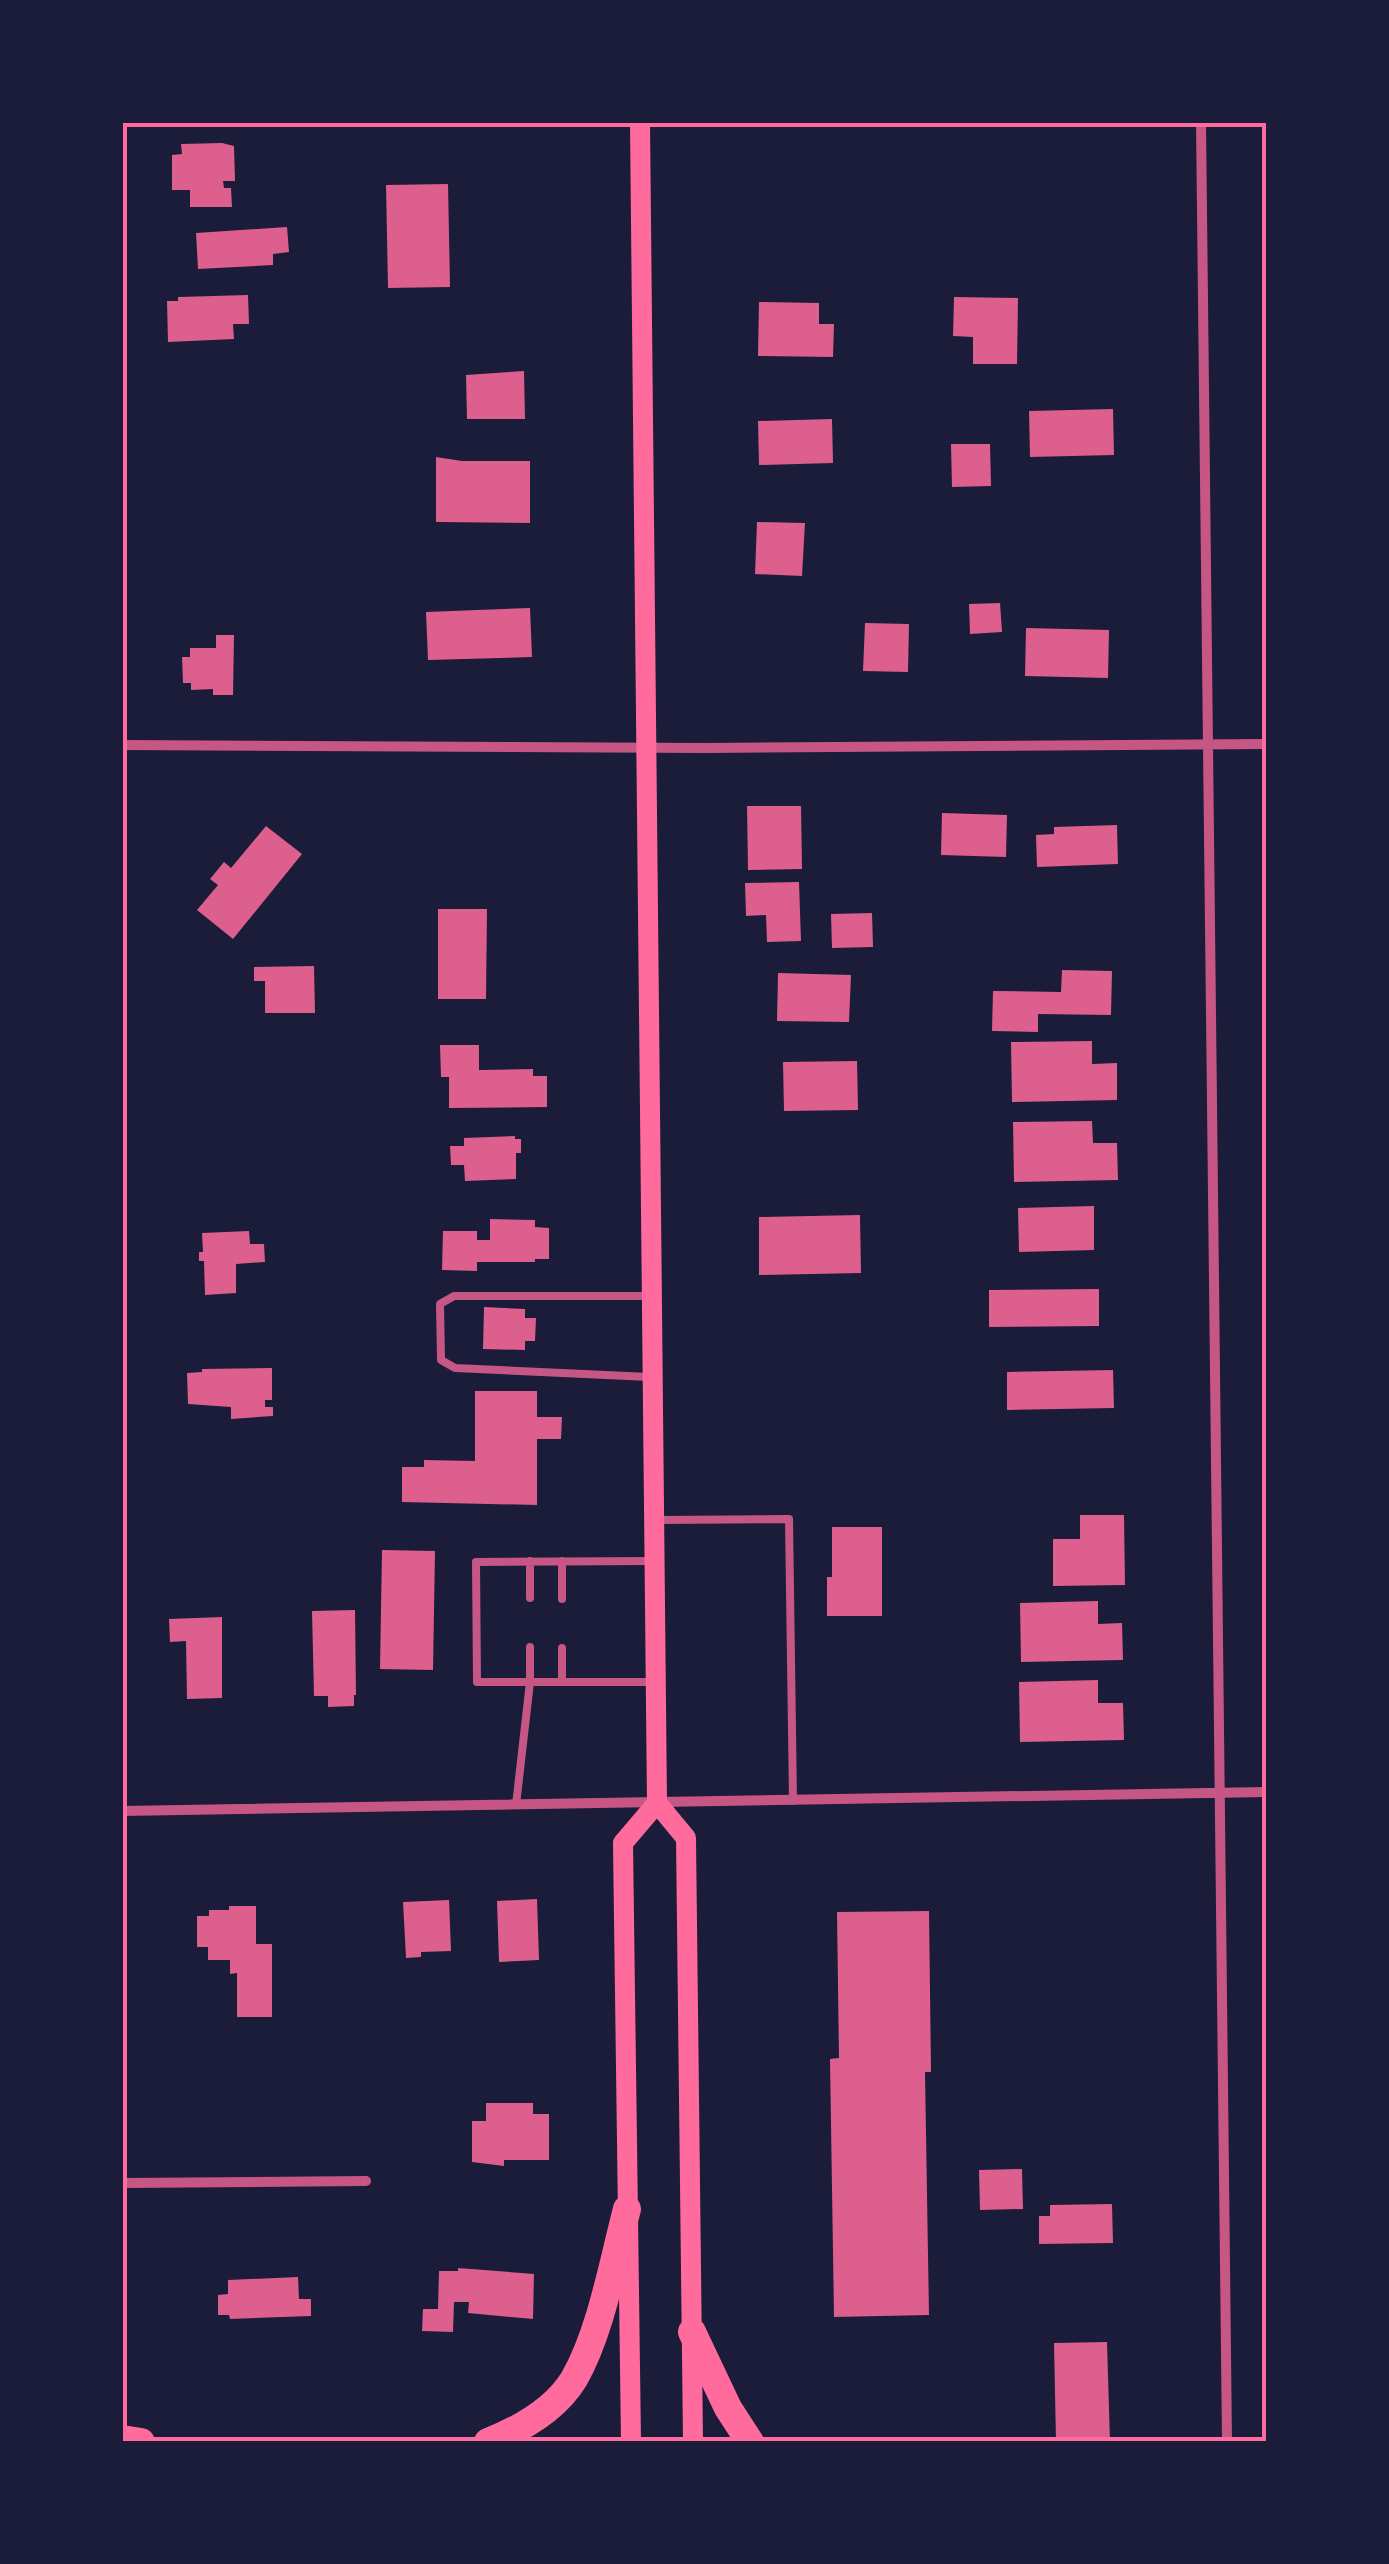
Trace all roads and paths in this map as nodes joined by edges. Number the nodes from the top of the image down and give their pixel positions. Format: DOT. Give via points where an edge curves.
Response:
graph roads {
  1 [pos="640,122"];
  2 [pos="1201,122"];
  3 [pos="1266,744"];
  4 [pos="122,745"];
  5 [pos="1207,746"];
  6 [pos="646,748"];
  7 [pos="651,1296"];
  8 [pos="652,1378"];
  9 [pos="654,1520"];
  10 [pos="530,1561"];
  11 [pos="562,1561"];
  12 [pos="654,1561"];
  13 [pos="530,1598"];
  14 [pos="562,1599"];
  15 [pos="530,1647"];
  16 [pos="562,1648"];
  17 [pos="530,1682"];
  18 [pos="562,1682"];
  19 [pos="655,1682"];
  20 [pos="1220,1792"];
  21 [pos="1266,1792"];
  22 [pos="793,1801"];
  23 [pos="657,1803"];
  24 [pos="516,1805"];
  25 [pos="122,1811"];
  26 [pos="122,2127"];
  27 [pos="366,2182"];
  28 [pos="124,2183"];
  29 [pos="627,2210"];
  30 [pos="122,2244"];
  31 [pos="692,2332"];
  32 [pos="122,2439"];
  33 [pos="141,2442"];
  34 [pos="488,2442"];
  35 [pos="631,2442"];
  36 [pos="693,2442"];
  37 [pos="750,2442"];
  38 [pos="1227,2442"];
  1 -- 6 [label="main road"];
  2 -- 5 [label="street"];
  3 -- 5 [label="street"];
  4 -- 6 [label="street"];
  5 -- 6 [label="street"];
  5 -- 20 [label="street"];
  6 -- 7 [label="main road"];
  7 -- 8 [label="main road"];
  7 -- 8 [label="lane" via="454,1296 440,1304 438,1314 441,1360 455,1368"];
  8 -- 9 [label="main road"];
  9 -- 12 [label="main road"];
  9 -- 22 [label="lane" via="789,1519"];
  10 -- 11 [label="lane"];
  10 -- 13 [label="lane"];
  10 -- 17 [label="lane" via="476,1562 477,1682"];
  11 -- 12 [label="lane"];
  11 -- 14 [label="lane"];
  12 -- 19 [label="main road"];
  15 -- 17 [label="lane"];
  16 -- 18 [label="lane"];
  17 -- 18 [label="lane"];
  17 -- 24 [label="lane"];
  18 -- 19 [label="lane"];
  19 -- 23 [label="main road"];
  20 -- 21 [label="street"];
  20 -- 22 [label="street"];
  20 -- 38 [label="street"];
  22 -- 23 [label="street"];
  23 -- 24 [label="street"];
  23 -- 29 [label="main road" via="623,1843"];
  23 -- 31 [label="main road" via="686,1838"];
  24 -- 25 [label="street"];
  26 -- 28 [label="street"];
  27 -- 28 [label="street"];
  28 -- 30 [label="street"];
  29 -- 34 [label="highway" via="572,2382 536,2418"];
  29 -- 35 [label="main road"];
  31 -- 36 [label="main road"];
  31 -- 37 [label="highway"];
  32 -- 33 [label="highway"];
}
